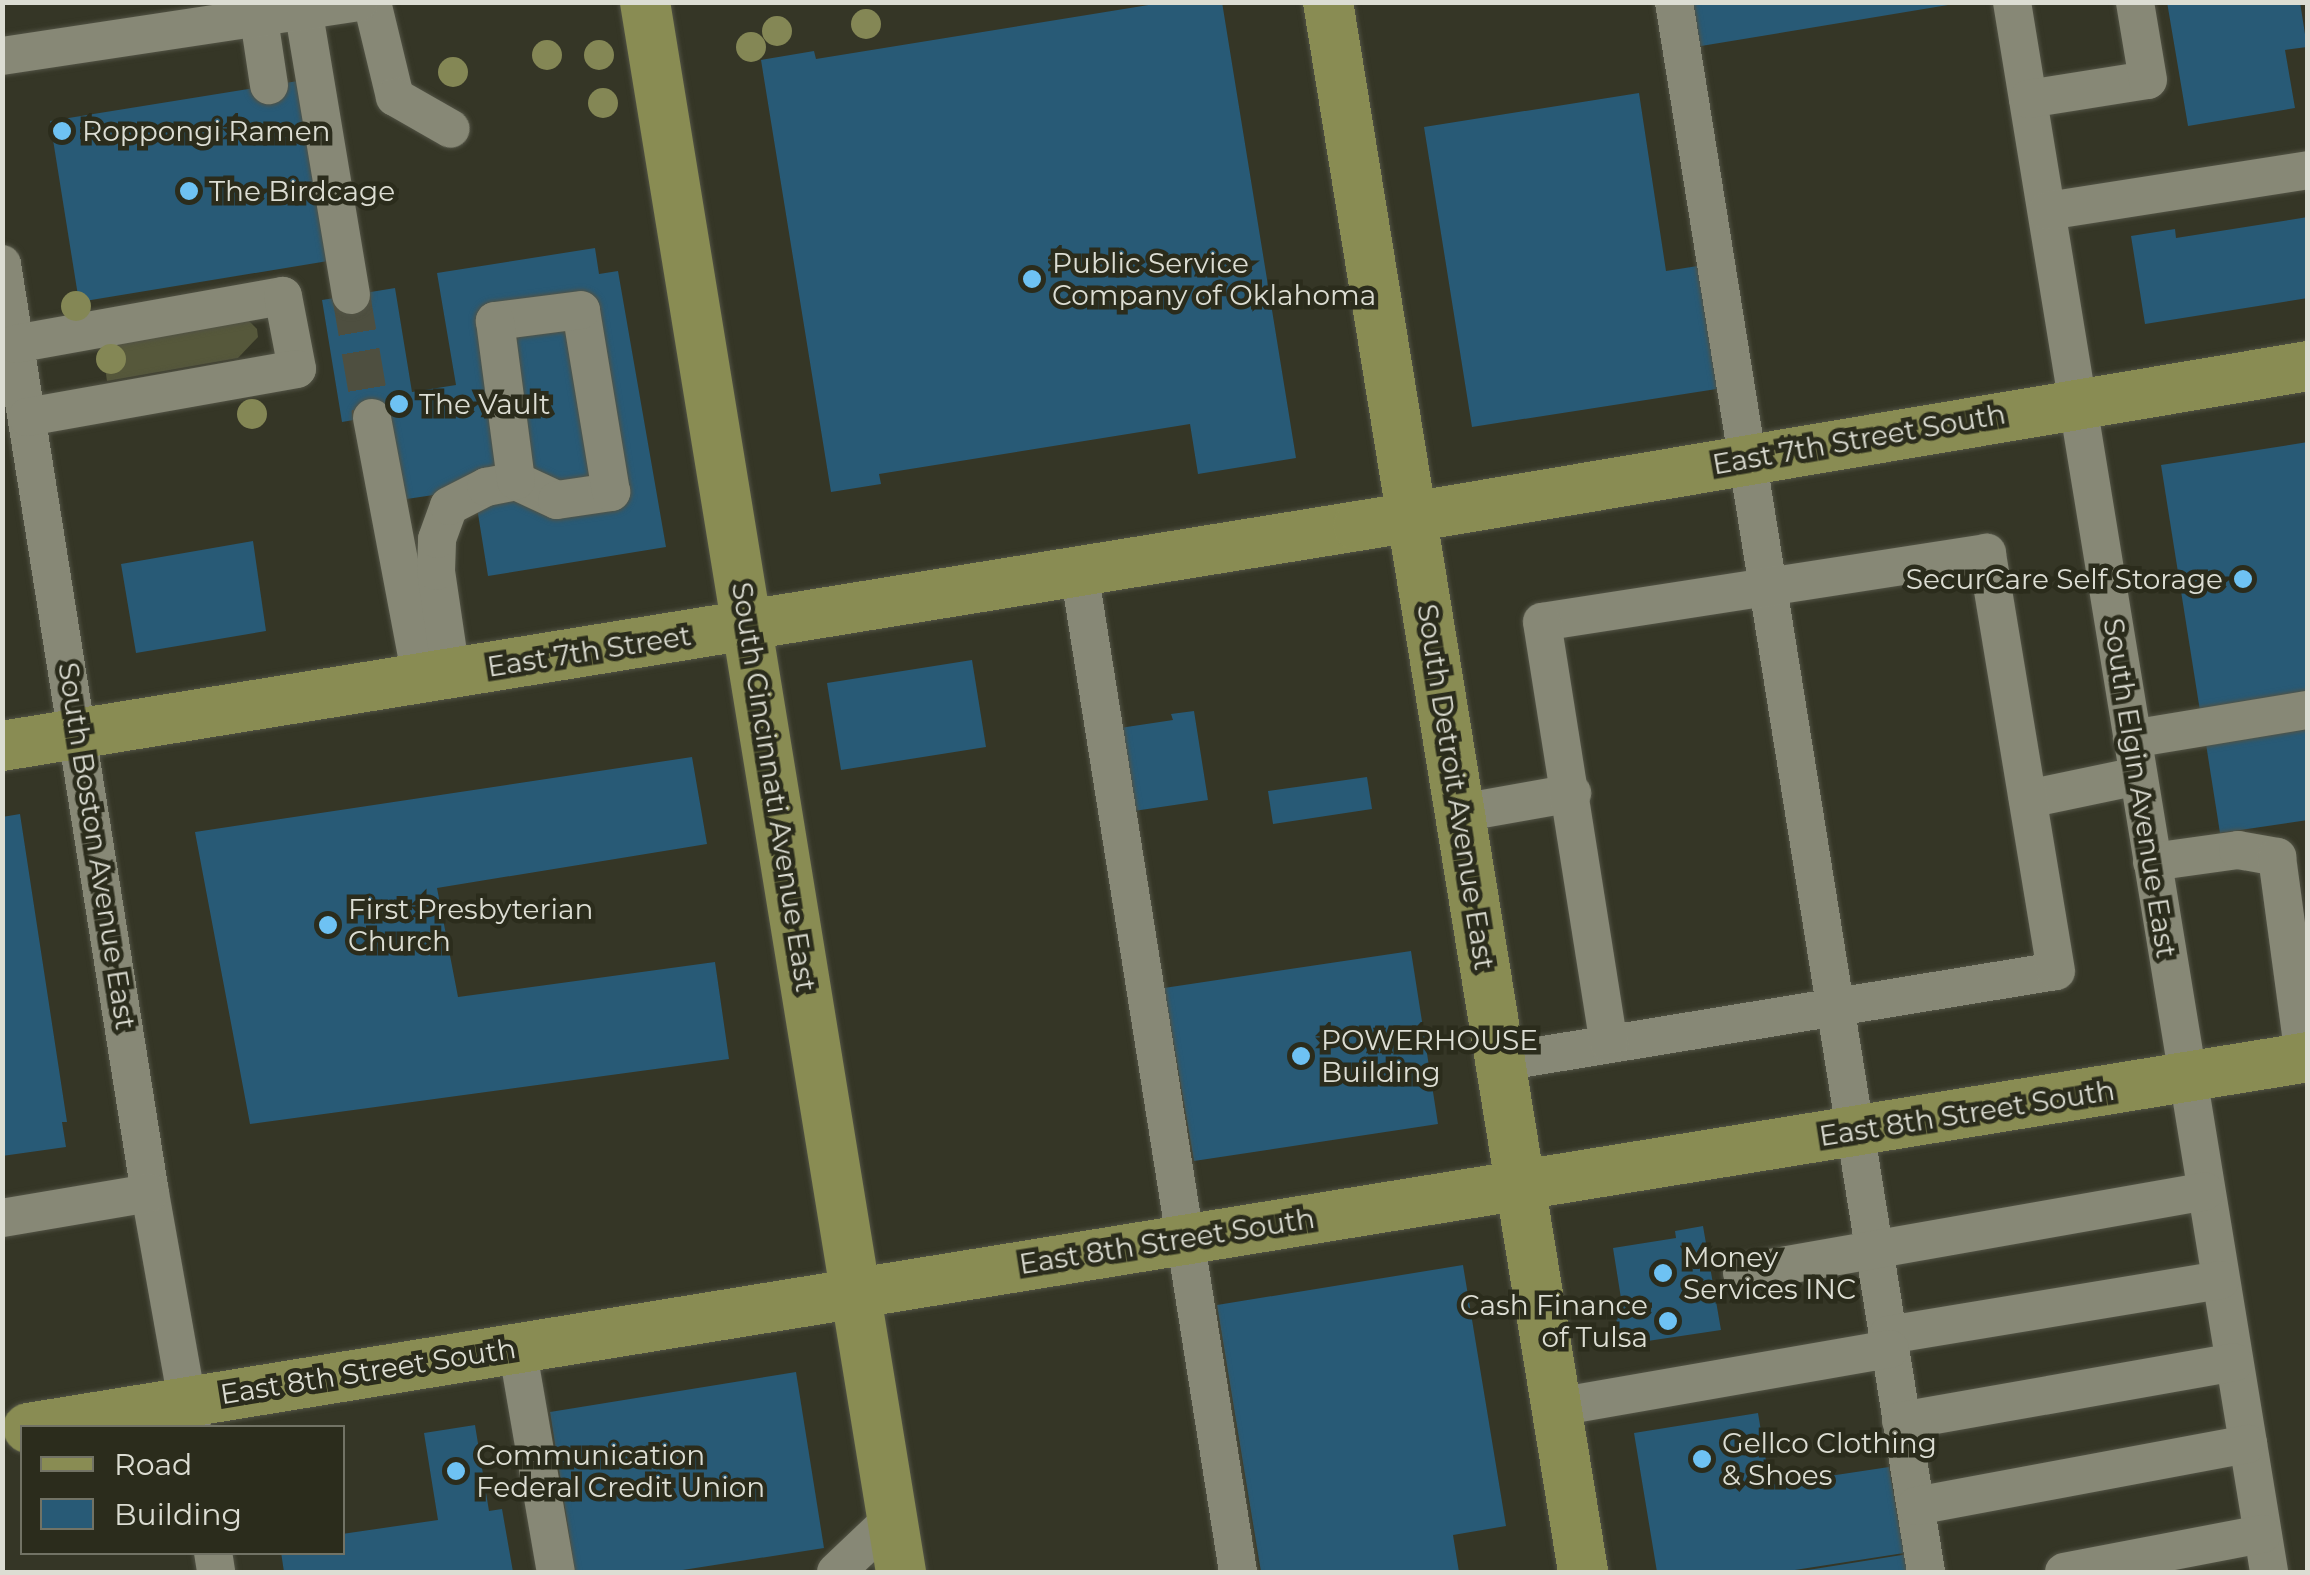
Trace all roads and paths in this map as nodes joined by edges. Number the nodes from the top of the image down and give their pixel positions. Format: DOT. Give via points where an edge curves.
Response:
graph roads {
  1 [pos="359,2"];
  2 [pos="372,2"];
  3 [pos="646,2"];
  4 [pos="1328,2"];
  5 [pos="1674,2"];
  6 [pos="2012,2"];
  7 [pos="2135,2"];
  8 [pos="303,7"];
  9 [pos="259,19"];
  10 [pos="2,56"];
  11 [pos="269,85"];
  12 [pos="2028,99"];
  13 [pos="451,128"];
  14 [pos="2308,170"];
  15 [pos="2047,210"];
  16 [pos="2,264"];
  17 [pos="351,295"];
  18 [pos="15,344"];
  19 [pos="2308,366"];
  20 [pos="2078,402"];
  21 [pos="28,417"];
  22 [pos="372,418"];
  23 [pos="1749,458"];
  24 [pos="516,481"];
  25 [pos="1412,518"];
  26 [pos="1079,572"];
  27 [pos="1770,588"];
  28 [pos="748,625"];
  29 [pos="436,676"];
  30 [pos="2308,710"];
  31 [pos="79,734"];
  32 [pos="2,746"];
  33 [pos="2135,758"];
  34 [pos="1572,792"];
  35 [pos="2028,799"];
  36 [pos="1460,812"];
  37 [pos="2152,862"];
  38 [pos="1834,1005"];
  39 [pos="1609,1043"];
  40 [pos="2306,1058"];
  41 [pos="1501,1062"];
  42 [pos="2186,1077"];
  43 [pos="1854,1130"];
  44 [pos="1521,1184"];
  45 [pos="2205,1191"];
  46 [pos="150,1193"];
  47 [pos="2,1218"];
  48 [pos="1184,1238"];
  49 [pos="1873,1250"];
  50 [pos="1742,1273"];
  51 [pos="2220,1280"];
  52 [pos="854,1293"];
  53 [pos="1889,1342"];
  54 [pos="517,1347"];
  55 [pos="2234,1362"];
  56 [pos="1557,1408"];
  57 [pos="190,1414"];
  58 [pos="1901,1421"];
  59 [pos="60,1425"];
  60 [pos="2248,1444"];
  61 [pos="1916,1506"];
  62 [pos="892,1519"];
  63 [pos="2262,1534"];
  64 [pos="556,1572"];
  65 [pos="836,1572"];
  66 [pos="900,1572"];
  67 [pos="1238,1572"];
  68 [pos="1583,1572"];
  69 [pos="1926,1572"];
  70 [pos="2064,1572"];
  71 [pos="2269,1572"];
  1 -- 8 [label="street"];
  2 -- 13 [label="street" via="395,97"];
  3 -- 28 [label="main road, South Cincinnati Avenue East"];
  4 -- 25 [label="main road, South Detroit Avenue East"];
  5 -- 23 [label="street"];
  6 -- 12 [label="street, South Elgin Avenue East"];
  7 -- 12 [label="street" via="2148,80"];
  8 -- 9 [label="street"];
  8 -- 17 [label="street"];
  9 -- 10 [label="street"];
  9 -- 11 [label="street"];
  12 -- 15 [label="street, South Elgin Avenue East"];
  14 -- 15 [label="street"];
  15 -- 20 [label="street, South Elgin Avenue East"];
  16 -- 18 [label="street, South Boston Avenue East"];
  18 -- 21 [label="street, South Boston Avenue East"];
  18 -- 21 [label="street" via="283,296 296,369"];
  19 -- 20 [label="main road, East 7th Street South"];
  20 -- 23 [label="main road, East 7th Street South"];
  20 -- 33 [label="street, South Elgin Avenue East"];
  21 -- 31 [label="street, South Boston Avenue East"];
  22 -- 29 [label="street"];
  23 -- 25 [label="main road, East 7th Street South"];
  23 -- 27 [label="street"];
  24 -- 24 [label="street" via="557,500 611,492 581,310 495,321"];
  24 -- 29 [label="street" via="449,506 437,539"];
  25 -- 26 [label="main road, East 7th Street"];
  25 -- 36 [label="main road, South Detroit Avenue East"];
  26 -- 28 [label="main road, East 7th Street"];
  26 -- 48 [label="street"];
  27 -- 34 [label="street" via="1542,622"];
  27 -- 35 [label="street" via="1987,553"];
  27 -- 38 [label="street"];
  28 -- 29 [label="main road, East 7th Street"];
  28 -- 52 [label="main road, South Cincinnati Avenue East"];
  29 -- 31 [label="main road, East 7th Street"];
  30 -- 33 [label="street"];
  31 -- 32 [label="main road, East 7th Street"];
  31 -- 46 [label="street, South Boston Avenue East"];
  33 -- 35 [label="street"];
  33 -- 37 [label="street, South Elgin Avenue East"];
  34 -- 36 [label="street"];
  34 -- 39 [label="street"];
  35 -- 38 [label="street" via="2056,971"];
  36 -- 41 [label="main road, South Detroit Avenue East"];
  37 -- 40 [label="street" via="2238,850 2277,857"];
  37 -- 42 [label="street, South Elgin Avenue East"];
  38 -- 39 [label="street"];
  38 -- 43 [label="street"];
  39 -- 41 [label="street"];
  40 -- 42 [label="main road, East 8th Street South"];
  41 -- 44 [label="main road, South Detroit Avenue East"];
  42 -- 43 [label="main road, East 8th Street South"];
  42 -- 45 [label="street, South Elgin Avenue East"];
  43 -- 44 [label="main road, East 8th Street South"];
  43 -- 49 [label="street"];
  44 -- 48 [label="main road, East 8th Street South"];
  44 -- 56 [label="main road, South Detroit Avenue East"];
  45 -- 49 [label="street"];
  45 -- 51 [label="street, South Elgin Avenue East"];
  46 -- 47 [label="street"];
  46 -- 57 [label="street, South Boston Avenue East"];
  48 -- 52 [label="main road, East 8th Street South"];
  48 -- 67 [label="street"];
  49 -- 50 [label="street"];
  49 -- 53 [label="street"];
  51 -- 53 [label="street"];
  51 -- 55 [label="street, South Elgin Avenue East"];
  52 -- 54 [label="main road, East 8th Street South"];
  52 -- 62 [label="main road, South Cincinnati Avenue East"];
  53 -- 56 [label="street"];
  53 -- 58 [label="street"];
  54 -- 57 [label="main road, East 8th Street South"];
  54 -- 64 [label="street"];
  55 -- 58 [label="street"];
  55 -- 60 [label="street, South Elgin Avenue East"];
  56 -- 68 [label="main road, South Detroit Avenue East"];
  57 -- 59 [label="main road, East 8th Street South"];
  58 -- 61 [label="street"];
  60 -- 61 [label="street"];
  60 -- 63 [label="street, South Elgin Avenue East"];
  61 -- 69 [label="street"];
  62 -- 65 [label="street"];
  62 -- 66 [label="main road, South Cincinnati Avenue East"];
  63 -- 70 [label="street"];
  63 -- 71 [label="street, South Elgin Avenue East"];
}
